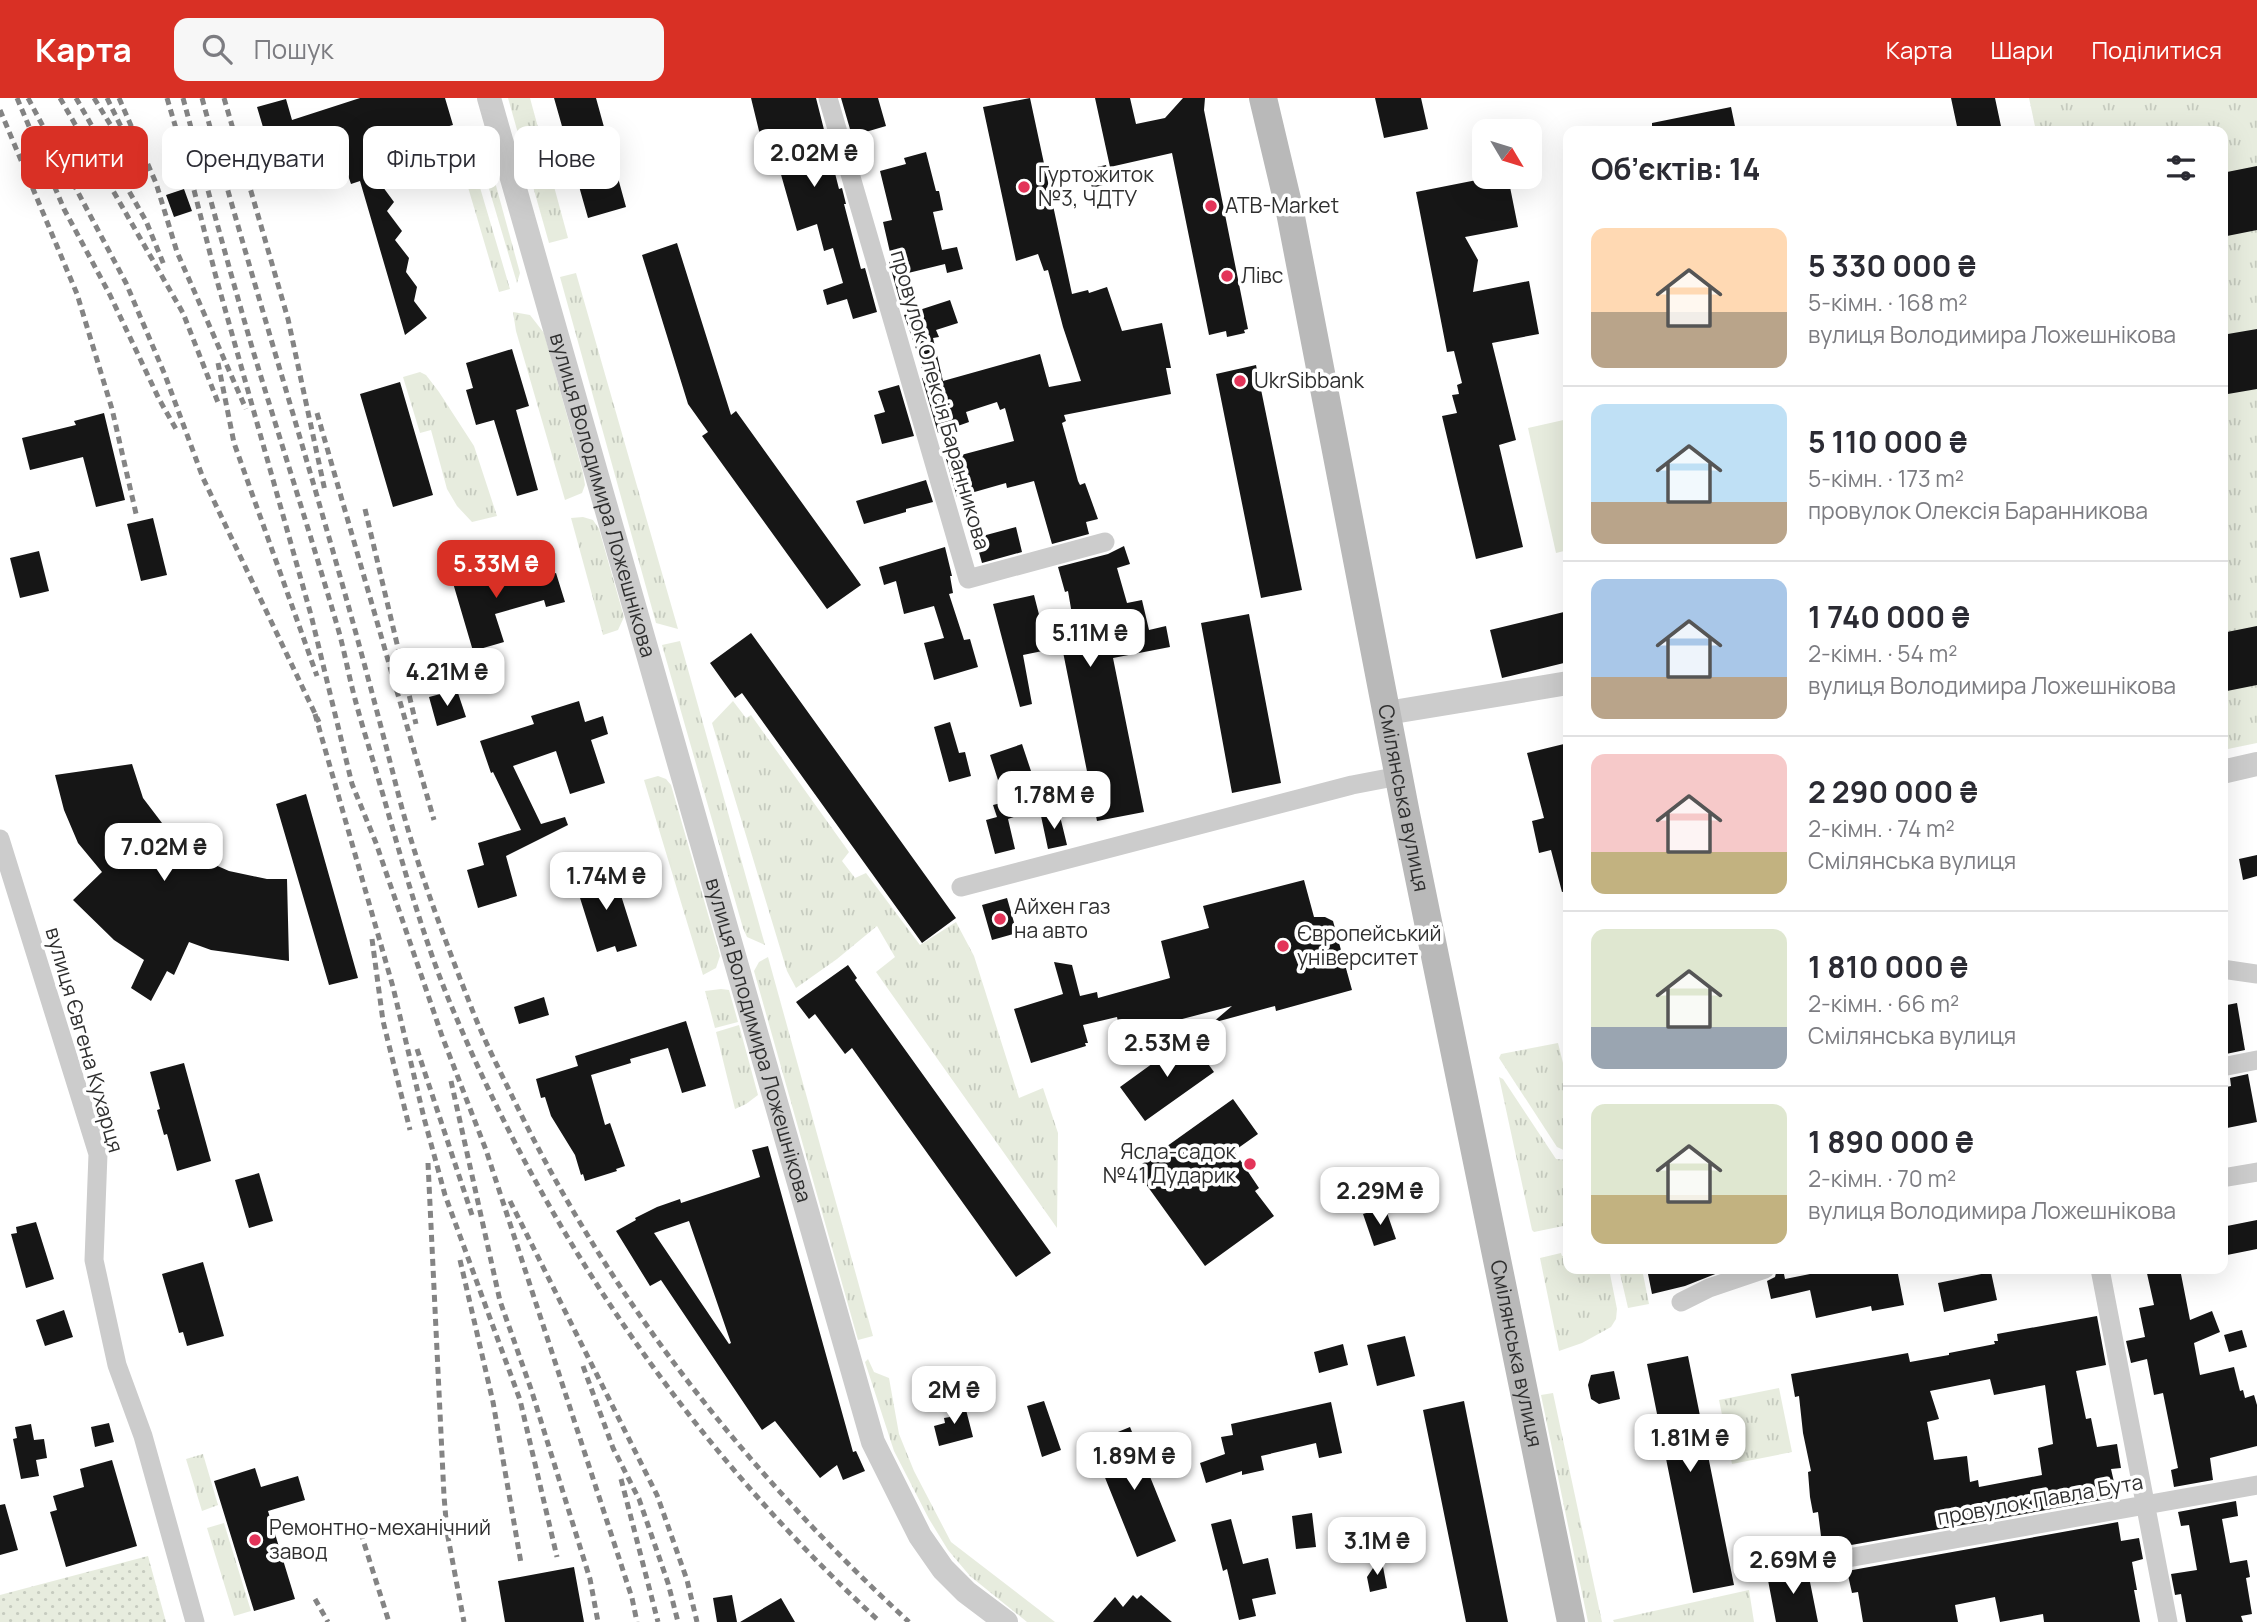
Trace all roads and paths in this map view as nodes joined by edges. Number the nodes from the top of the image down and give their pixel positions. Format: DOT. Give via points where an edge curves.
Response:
graph roads {
  1 [pos="489,98"];
  2 [pos="828,98"];
  3 [pos="1263,98"];
  4 [pos="1105,542"];
  5 [pos="1563,684"];
  6 [pos="1387,713"];
  7 [pos="2257,764"];
  8 [pos="2228,771"];
  9 [pos="1399,776"];
  10 [pos="0,839"];
  11 [pos="961,887"];
  12 [pos="2228,970"];
  13 [pos="2257,974"];
  14 [pos="2257,1060"];
  15 [pos="2228,1066"];
  16 [pos="2257,1172"];
  17 [pos="2228,1177"];
  18 [pos="1750,1274"];
  19 [pos="2100,1274"];
  20 [pos="1681,1302"];
  21 [pos="2257,1485"];
  22 [pos="2144,1505"];
  23 [pos="1831,1561"];
  24 [pos="195,1622"];
  25 [pos="1006,1622"];
  26 [pos="1571,1622"];
  27 [pos="2168,1622"];
  1 -- 25 [label="street, вулиця Володимира Ложешнікова" via="873,1442 920,1536 943,1569"];
  2 -- 4 [label="street, провулок Олексія Баранникова" via="968,579"];
  3 -- 6 [label="main road, Смілянська вулиця" via="1290,212"];
  5 -- 6 [label="street"];
  6 -- 9 [label="main road, Смілянська вулиця"];
  7 -- 8 [label="street"];
  9 -- 11 [label="street"];
  9 -- 26 [label="main road, Смілянська вулиця"];
  10 -- 24 [label="street, вулиця Євгена Кухарця" via="98,1154 94,1260 117,1365 143,1436"];
  12 -- 13 [label="street"];
  14 -- 15 [label="street"];
  16 -- 17 [label="street"];
  18 -- 20 [label="street"];
  19 -- 22 [label="street"];
  21 -- 22 [label="street, провулок Павла Бута"];
  22 -- 23 [label="street, провулок Павла Бута"];
  22 -- 27 [label="street"];
}
